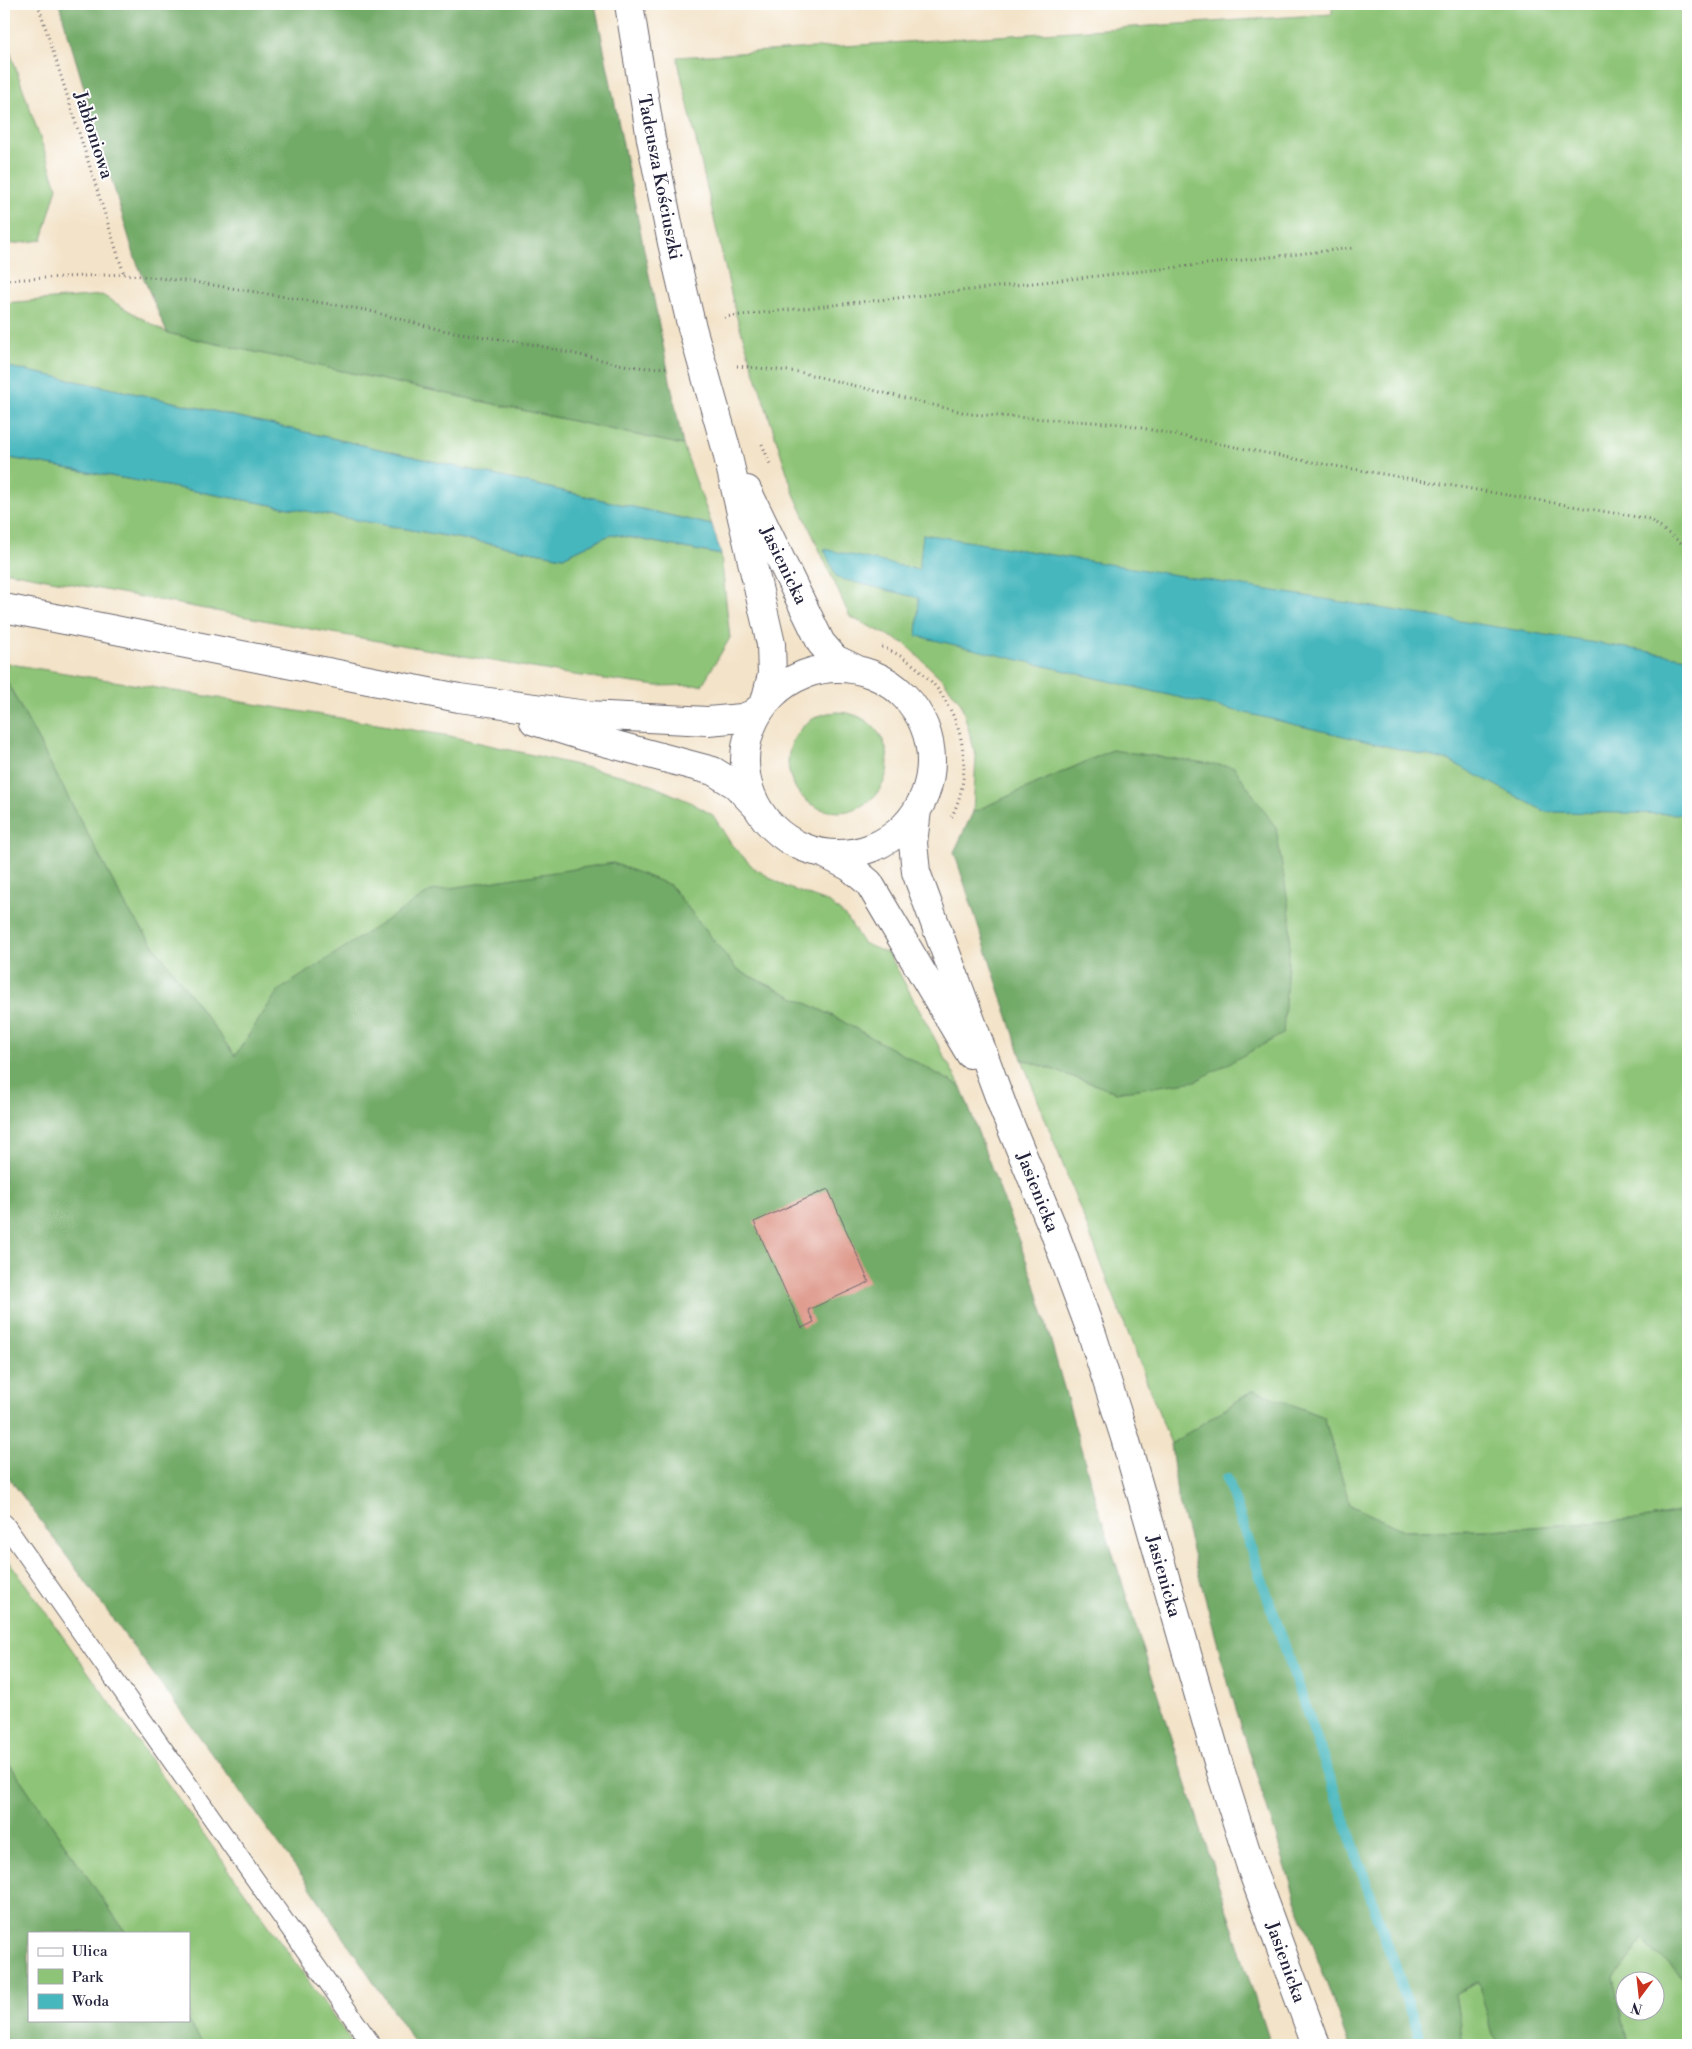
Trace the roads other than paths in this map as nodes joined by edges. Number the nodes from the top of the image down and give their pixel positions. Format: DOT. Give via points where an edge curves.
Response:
graph roads {
  1 [pos="629,4"];
  2 [pos="697,344"];
  3 [pos="726,448"];
  4 [pos="4,608"];
  5 [pos="856,670"];
  6 [pos="459,698"];
  7 [pos="763,705"];
  8 [pos="755,805"];
  9 [pos="917,810"];
  10 [pos="823,853"];
  11 [pos="1004,1110"];
  12 [pos="4,1523"];
  13 [pos="372,2045"];
  14 [pos="1316,2045"];
  1 -- 2 [label="main road, Tadeusza Kościuszki" via="661,192"];
  2 -- 3 [label="main road, Jasienicka"];
  3 -- 5 [label="main road, Jasienicka" via="821,642 836,659"];
  3 -- 7 [label="main road, Jasienicka" via="772,644 772,675"];
  4 -- 6 [label="main road"];
  5 -- 7 [label="main road" via="825,668 802,674 782,686"];
  5 -- 9 [label="main road" via="878,677 898,689 914,707 925,728 930,742 931,766 926,791"];
  6 -- 7 [label="main road" via="588,715 708,721 742,718"];
  6 -- 8 [label="main road" via="582,736 713,770 736,785"];
  7 -- 8 [label="main road" via="747,737 744,760 747,783"];
  8 -- 10 [label="main road" via="787,840"];
  9 -- 10 [label="main road" via="903,829 877,846 846,854"];
  9 -- 11 [label="main road, Jasienicka" via="912,843 916,872"];
  10 -- 11 [label="main road, Jasienicka" via="850,866 869,883"];
  11 -- 14 [label="main road, Jasienicka" via="1092,1334 1252,1870"];
  12 -- 13 [label="lane"];
}
